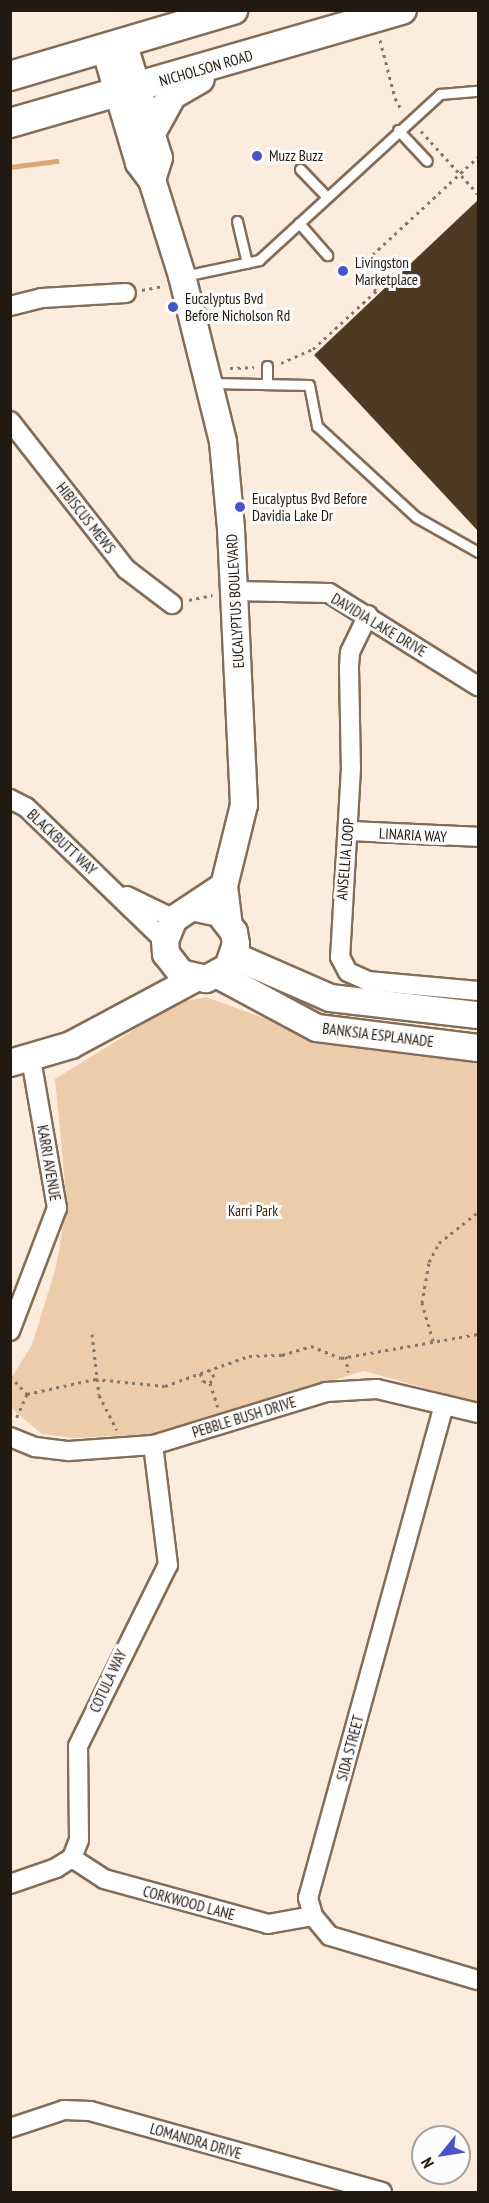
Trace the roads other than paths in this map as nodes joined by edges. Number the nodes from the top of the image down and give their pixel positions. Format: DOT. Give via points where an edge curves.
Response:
graph roads {
  1 [pos="402,10"];
  2 [pos="223,12"];
  3 [pos="114,45"];
  4 [pos="226,63"];
  5 [pos="10,76"];
  6 [pos="126,91"];
  7 [pos="478,91"];
  8 [pos="10,123"];
  9 [pos="398,130"];
  10 [pos="151,133"];
  11 [pos="427,161"];
  12 [pos="300,169"];
  13 [pos="152,180"];
  14 [pos="327,197"];
  15 [pos="237,220"];
  16 [pos="299,223"];
  17 [pos="327,255"];
  18 [pos="247,262"];
  19 [pos="176,280"];
  20 [pos="126,293"];
  21 [pos="10,306"];
  22 [pos="267,366"];
  23 [pos="220,376"];
  24 [pos="267,383"];
  25 [pos="10,421"];
  26 [pos="478,552"];
  27 [pos="234,591"];
  28 [pos="172,604"];
  29 [pos="368,615"];
  30 [pos="478,686"];
  31 [pos="10,799"];
  32 [pos="348,831"];
  33 [pos="478,837"];
  34 [pos="224,886"];
  35 [pos="228,921"];
  36 [pos="175,931"];
  37 [pos="215,970"];
  38 [pos="478,991"];
  39 [pos="142,1004"];
  40 [pos="478,1015"];
  41 [pos="478,1048"];
  42 [pos="21,1061"];
  43 [pos="10,1331"];
  44 [pos="444,1405"];
  45 [pos="478,1413"];
  46 [pos="10,1437"];
  47 [pos="153,1445"];
  48 [pos="72,1858"];
  49 [pos="10,1884"];
  50 [pos="313,1916"];
  51 [pos="478,1980"];
  52 [pos="10,2128"];
  53 [pos="382,2193"];
  1 -- 4 [label="main road, NICHOLSON ROAD"];
  2 -- 3 [label="main road"];
  3 -- 5 [label="main road"];
  3 -- 6 [label="street, EUCALYPTUS BOULEVARD"];
  4 -- 6 [label="main road, NICHOLSON ROAD"];
  4 -- 10 [label="main road" via="215,74 172,95"];
  6 -- 8 [label="main road, NICHOLSON ROAD"];
  6 -- 10 [label="street, EUCALYPTUS BOULEVARD"];
  6 -- 13 [label="street, EUCALYPTUS BOULEVARD" via="139,163"];
  7 -- 9 [label="lane" via="440,94"];
  9 -- 11 [label="lane"];
  9 -- 14 [label="lane"];
  10 -- 13 [label="street, EUCALYPTUS BOULEVARD" via="159,159"];
  12 -- 14 [label="lane"];
  13 -- 19 [label="street, EUCALYPTUS BOULEVARD"];
  14 -- 16 [label="lane"];
  15 -- 18 [label="lane"];
  16 -- 17 [label="lane"];
  16 -- 18 [label="lane" via="259,260"];
  18 -- 19 [label="lane"];
  19 -- 23 [label="street, EUCALYPTUS BOULEVARD"];
  20 -- 21 [label="street" via="42,298"];
  22 -- 24 [label="lane"];
  23 -- 24 [label="lane"];
  23 -- 27 [label="street, EUCALYPTUS BOULEVARD"];
  24 -- 26 [label="lane" via="309,385 317,426 416,517"];
  25 -- 28 [label="street, HIBISCUS MEWS" via="126,569"];
  27 -- 29 [label="street, DAVIDIA LAKE DRIVE" via="329,594"];
  27 -- 34 [label="street, EUCALYPTUS BOULEVARD" via="244,805"];
  29 -- 30 [label="street, DAVIDIA LAKE DRIVE"];
  29 -- 32 [label="street, ANSELLIA LOOP" via="350,652"];
  31 -- 36 [label="street, BLACKBUTT WAY" via="27,807 112,888"];
  32 -- 33 [label="street, LINARIA WAY"];
  32 -- 38 [label="street, ANSELLIA LOOP" via="338,941 343,966 369,981"];
  34 -- 35 [label="street, EUCALYPTUS BOULEVARD"];
  34 -- 36 [label="street"];
  35 -- 36 [label="street" via="208,909"];
  35 -- 37 [label="street, EUCALYPTUS BOULEVARD" via="234,932"];
  36 -- 37 [label="street" via="181,973"];
  36 -- 39 [label="street"];
  37 -- 39 [label="street"];
  37 -- 40 [label="street, BANKSIA ESPLANADE" via="330,998"];
  37 -- 41 [label="street, BANKSIA ESPLANADE" via="316,1028"];
  39 -- 42 [label="street" via="87,1037"];
  42 -- 43 [label="street, KARRI AVENUE" via="57,1208"];
  44 -- 45 [label="street, PEBBLE BUSH DRIVE"];
  44 -- 47 [label="street, PEBBLE BUSH DRIVE" via="377,1389 326,1392"];
  44 -- 50 [label="street, SIDA STREET" via="308,1898"];
  46 -- 47 [label="street, PEBBLE BUSH DRIVE" via="35,1448 69,1451"];
  47 -- 48 [label="street, COTULA WAY" via="168,1565 78,1746 79,1840"];
  48 -- 49 [label="street" via="56,1868"];
  48 -- 50 [label="street, CORKWOOD LANE" via="104,1879 268,1924"];
  50 -- 51 [label="street" via="330,1936"];
  52 -- 53 [label="street, LOMANDRA DRIVE" via="64,2110 90,2111"];
}
